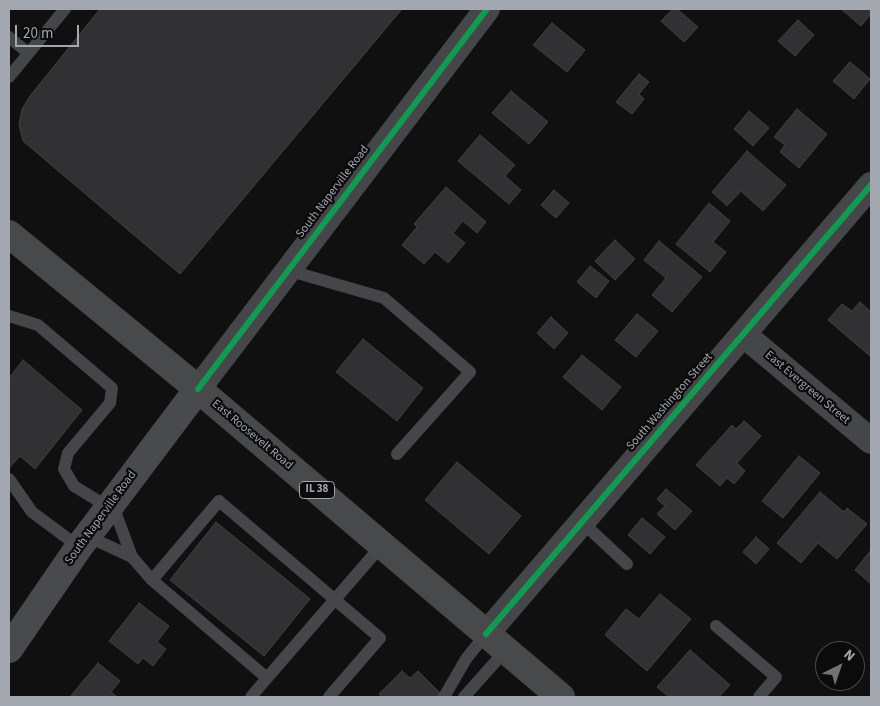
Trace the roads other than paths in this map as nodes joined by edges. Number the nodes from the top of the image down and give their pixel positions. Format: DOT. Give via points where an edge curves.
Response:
graph roads {
  1 [pos="65,9"];
  2 [pos="487,9"];
  3 [pos="9,37"];
  4 [pos="28,53"];
  5 [pos="9,77"];
  6 [pos="871,185"];
  7 [pos="9,234"];
  8 [pos="287,270"];
  9 [pos="11,320"];
  10 [pos="743,334"];
  11 [pos="198,389"];
  12 [pos="871,441"];
  13 [pos="397,454"];
  14 [pos="9,479"];
  15 [pos="110,505"];
  16 [pos="582,522"];
  17 [pos="83,542"];
  18 [pos="382,545"];
  19 [pos="132,557"];
  20 [pos="627,564"];
  21 [pos="152,580"];
  22 [pos="335,600"];
  23 [pos="716,626"];
  24 [pos="496,642"];
  25 [pos="9,649"];
  26 [pos="267,678"];
  27 [pos="251,697"];
  28 [pos="329,697"];
  29 [pos="444,697"];
  30 [pos="464,697"];
  31 [pos="561,697"];
  32 [pos="759,697"];
  1 -- 4 [label="lane"];
  2 -- 8 [label="street, South Naperville Road"];
  3 -- 4 [label="lane"];
  4 -- 5 [label="lane"];
  6 -- 10 [label="street, South Washington Street"];
  7 -- 11 [label="main road, East Roosevelt Road / IL 38"];
  8 -- 11 [label="street, South Naperville Road"];
  8 -- 13 [label="lane" via="384,298 470,372"];
  9 -- 15 [label="lane" via="38,325 112,388 110,403 68,453 64,469 74,486"];
  10 -- 12 [label="street, East Evergreen Street"];
  10 -- 16 [label="street, South Washington Street"];
  11 -- 15 [label="main road, South Naperville Road"];
  11 -- 18 [label="main road, East Roosevelt Road / IL 38"];
  14 -- 17 [label="lane" via="32,512"];
  15 -- 17 [label="main road, South Naperville Road"];
  15 -- 19 [label="lane"];
  16 -- 20 [label="lane"];
  16 -- 24 [label="street, South Washington Street"];
  17 -- 19 [label="lane"];
  17 -- 25 [label="main road, South Naperville Road"];
  18 -- 22 [label="lane"];
  18 -- 24 [label="main road, East Roosevelt Road / IL 38"];
  19 -- 21 [label="lane"];
  21 -- 22 [label="lane" via="220,501"];
  21 -- 26 [label="lane"];
  22 -- 26 [label="lane"];
  22 -- 28 [label="lane" via="380,638"];
  23 -- 32 [label="lane" via="776,677"];
  24 -- 29 [label="lane" via="466,659"];
  24 -- 30 [label="lane"];
  24 -- 31 [label="main road, East Roosevelt Road / IL 38"];
  26 -- 27 [label="lane"];
}
